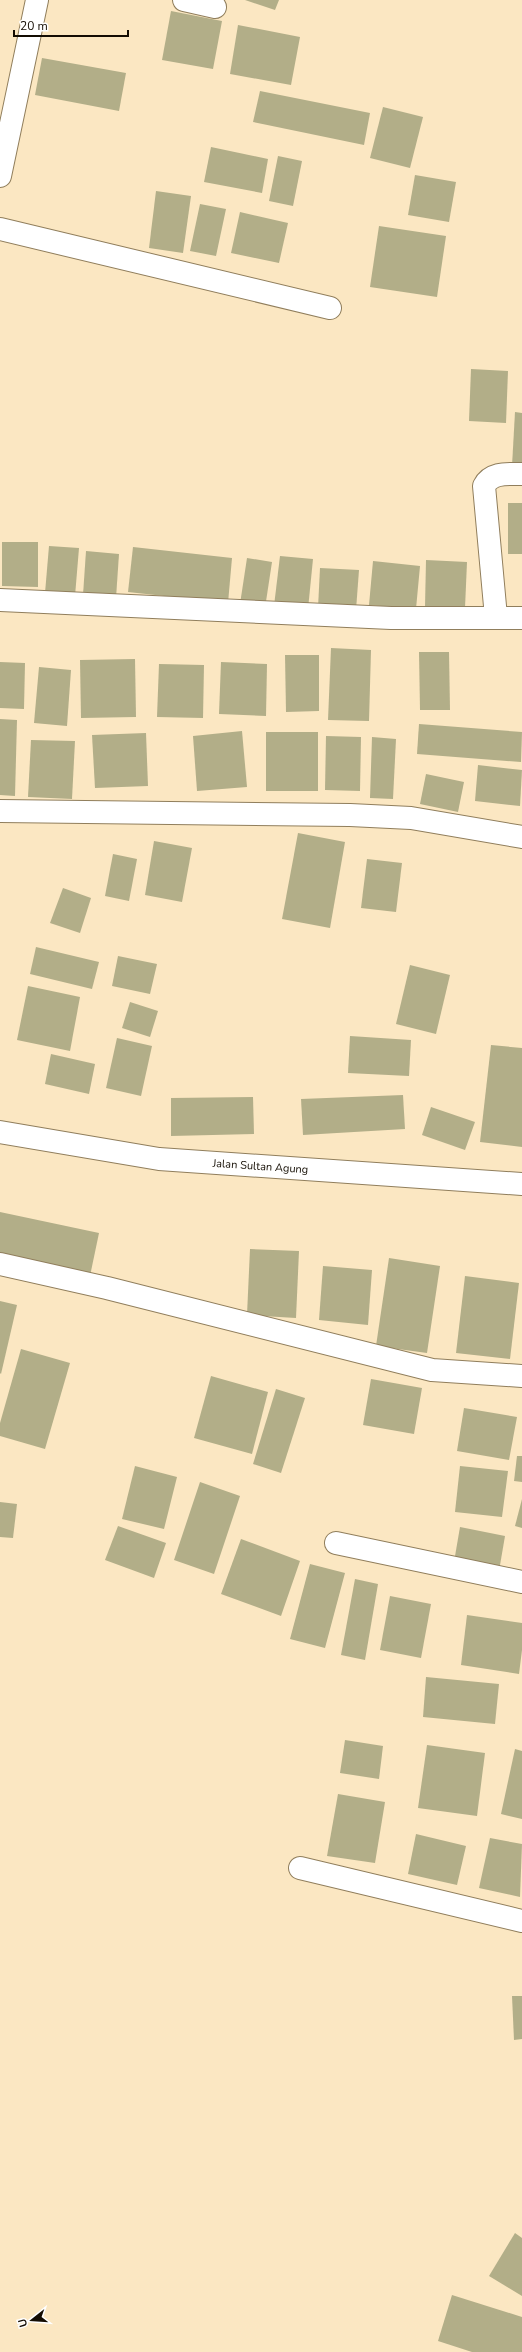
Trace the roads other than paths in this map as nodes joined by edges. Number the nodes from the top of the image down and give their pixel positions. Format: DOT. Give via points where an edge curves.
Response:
graph roads {
  1 [pos="37,0"];
  2 [pos="184,0"];
  3 [pos="215,7"];
  4 [pos="0,176"];
  5 [pos="0,229"];
  6 [pos="330,308"];
  7 [pos="522,474"];
  8 [pos="0,600"];
  9 [pos="496,617"];
  10 [pos="522,618"];
  11 [pos="0,811"];
  12 [pos="522,837"];
  13 [pos="0,1132"];
  14 [pos="522,1184"];
  15 [pos="0,1264"];
  16 [pos="522,1376"];
  17 [pos="336,1543"];
  18 [pos="522,1582"];
  19 [pos="300,1868"];
  20 [pos="522,1921"];
  1 -- 4 [label="street"];
  2 -- 3 [label="street"];
  5 -- 6 [label="street"];
  7 -- 9 [label="street" via="501,474 487,480 484,486"];
  8 -- 9 [label="street" via="391,618"];
  9 -- 10 [label="street"];
  11 -- 12 [label="street" via="411,818"];
  13 -- 14 [label="street, Jalan Sultan Agung" via="159,1159"];
  15 -- 16 [label="street" via="115,1290 432,1370"];
  17 -- 18 [label="street"];
  19 -- 20 [label="street"];
}
